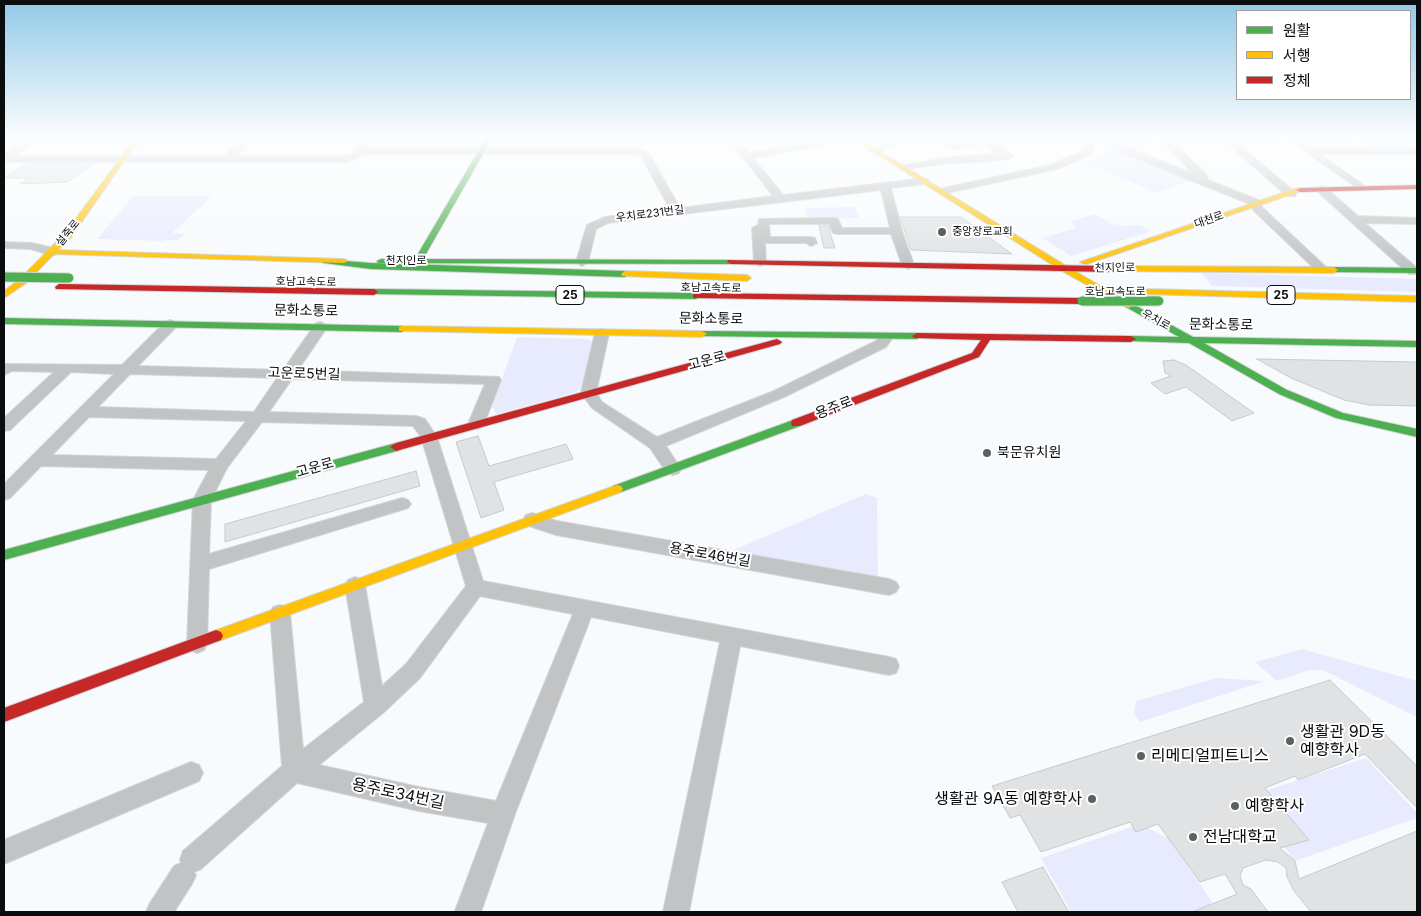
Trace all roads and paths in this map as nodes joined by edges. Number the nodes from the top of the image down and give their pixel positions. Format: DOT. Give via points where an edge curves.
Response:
graph roads {
  1 [pos="107,181"];
  2 [pos="464,181"];
  3 [pos="660,181"];
  4 [pos="766,181"];
  5 [pos="925,181"];
  6 [pos="992,181"];
  7 [pos="1203,181"];
  8 [pos="1275,181"];
  9 [pos="1350,181"];
  10 [pos="885,186"];
  11 [pos="1417,187"];
  12 [pos="1320,188"];
  13 [pos="1360,188"];
  14 [pos="943,191"];
  15 [pos="1291,194"];
  16 [pos="780,198"];
  17 [pos="757,201"];
  18 [pos="1257,203"];
  19 [pos="677,211"];
  20 [pos="1354,219"];
  21 [pos="1417,221"];
  22 [pos="896,231"];
  23 [pos="1013,236"];
  24 [pos="811,243"];
  25 [pos="4,245"];
  26 [pos="53,252"];
  27 [pos="324,261"];
  28 [pos="418,261"];
  29 [pos="582,262"];
  30 [pos="760,262"];
  31 [pos="908,265"];
  32 [pos="988,267"];
  33 [pos="1138,268"];
  34 [pos="1065,269"];
  35 [pos="1322,270"];
  36 [pos="1415,271"];
  37 [pos="4,277"];
  38 [pos="756,279"];
  39 [pos="4,286"];
  40 [pos="971,288"];
  41 [pos="1011,291"];
  42 [pos="4,295"];
  43 [pos="1417,299"];
  44 [pos="1122,301"];
  45 [pos="1417,308"];
  46 [pos="4,321"];
  47 [pos="171,324"];
  48 [pos="320,326"];
  49 [pos="602,332"];
  50 [pos="797,336"];
  51 [pos="887,336"];
  52 [pos="988,336"];
  53 [pos="1110,338"];
  54 [pos="1191,339"];
  55 [pos="1417,344"];
  56 [pos="67,368"];
  57 [pos="126,370"];
  58 [pos="4,371"];
  59 [pos="288,374"];
  60 [pos="588,393"];
  61 [pos="86,412"];
  62 [pos="258,416"];
  63 [pos="476,424"];
  64 [pos="4,426"];
  65 [pos="1417,433"];
  66 [pos="429,437"];
  67 [pos="656,444"];
  68 [pos="37,460"];
  69 [pos="220,465"];
  70 [pos="672,469"];
  71 [pos="4,494"];
  72 [pos="202,500"];
  73 [pos="402,504"];
  74 [pos="532,520"];
  75 [pos="462,545"];
  76 [pos="4,555"];
  77 [pos="201,564"];
  78 [pos="355,585"];
  79 [pos="476,587"];
  80 [pos="889,587"];
  81 [pos="584,608"];
  82 [pos="280,613"];
  83 [pos="732,635"];
  84 [pos="197,644"];
  85 [pos="889,666"];
  86 [pos="375,706"];
  87 [pos="4,715"];
  88 [pos="707,752"];
  89 [pos="294,771"];
  90 [pos="191,773"];
  91 [pos="503,814"];
  92 [pos="4,852"];
  93 [pos="468,911"];
  94 [pos="159,912"];
  95 [pos="676,912"];
  1 -- 26 [label="main road, 설죽로"];
  2 -- 28 [label="main road"];
  3 -- 19 [label="street"];
  4 -- 16 [label="street"];
  5 -- 10 [label="street, 우치로231번길"];
  5 -- 14 [label="main road, 우치로"];
  6 -- 14 [label="street"];
  7 -- 18 [label="street"];
  8 -- 15 [label="street"];
  9 -- 13 [label="street"];
  10 -- 16 [label="street, 우치로231번길"];
  10 -- 22 [label="street"];
  11 -- 13 [label="main road, 대천로"];
  12 -- 13 [label="main road, 대천로"];
  12 -- 15 [label="main road, 대천로" via="1302,189"];
  12 -- 20 [label="street"];
  14 -- 23 [label="main road, 우치로"];
  15 -- 18 [label="main road, 대천로"];
  16 -- 17 [label="street, 우치로231번길"];
  17 -- 19 [label="street, 우치로231번길"];
  17 -- 30 [label="street"];
  18 -- 34 [label="main road, 대천로"];
  18 -- 35 [label="street" via="1257,208"];
  19 -- 29 [label="street, 우치로231번길" via="597,222 590,227"];
  20 -- 21 [label="street"];
  20 -- 36 [label="street"];
  22 -- 24 [label="street" via="837,232 834,221 763,221 765,240 811,240"];
  22 -- 31 [label="street"];
  23 -- 32 [label="main road" via="1018,246 1017,253 1005,263"];
  23 -- 34 [label="main road, 우치로"];
  25 -- 26 [label="street" via="32,246"];
  26 -- 27 [label="main road, 천지인로"];
  26 -- 42 [label="main road, 설죽로"];
  27 -- 28 [label="main road, 천지인로"];
  27 -- 38 [label="main road" via="371,266"];
  28 -- 29 [label="main road, 천지인로"];
  29 -- 30 [label="main road, 천지인로"];
  30 -- 31 [label="main road, 천지인로"];
  31 -- 32 [label="main road, 천지인로"];
  32 -- 34 [label="main road, 천지인로"];
  33 -- 34 [label="main road, 천지인로"];
  33 -- 35 [label="main road, 천지인로"];
  33 -- 44 [label="main road" via="1118,276 1116,281"];
  34 -- 44 [label="main road, 우치로"];
  35 -- 36 [label="main road, 천지인로"];
  37 -- 41 [label="main road, 호남고속도로 / 25, bridge"];
  39 -- 45 [label="main road, 호남고속도로 / 25, bridge" via="417,294 1160,301"];
  40 -- 41 [label="main road"];
  41 -- 43 [label="main road, 호남고속도로 / 25"];
  44 -- 53 [label="main road" via="1132,325 1126,333"];
  44 -- 54 [label="main road, 우치로"];
  46 -- 47 [label="main road, 문화소통로"];
  47 -- 48 [label="main road, 문화소통로"];
  47 -- 57 [label="street"];
  48 -- 49 [label="main road, 문화소통로"];
  48 -- 59 [label="street"];
  49 -- 50 [label="main road, 문화소통로"];
  49 -- 60 [label="street"];
  50 -- 51 [label="main road, 문화소통로"];
  50 -- 60 [label="main road, 고운로"];
  51 -- 52 [label="main road, 문화소통로"];
  51 -- 67 [label="street" via="881,344 779,394"];
  52 -- 53 [label="main road, 문화소통로"];
  52 -- 70 [label="main road, 용주로" via="976,355"];
  53 -- 54 [label="main road, 문화소통로"];
  54 -- 55 [label="main road, 문화소통로"];
  54 -- 65 [label="main road, 우치로" via="1283,392 1340,416"];
  56 -- 57 [label="street, 고운로5번길"];
  56 -- 58 [label="street, 고운로5번길" via="8,367"];
  56 -- 64 [label="street"];
  57 -- 59 [label="street, 고운로5번길"];
  57 -- 61 [label="street"];
  59 -- 62 [label="street"];
  59 -- 63 [label="street, 고운로5번길" via="494,380"];
  60 -- 63 [label="main road, 고운로"];
  60 -- 67 [label="street" via="597,405"];
  61 -- 62 [label="street"];
  61 -- 68 [label="street"];
  62 -- 66 [label="street" via="416,421"];
  62 -- 69 [label="street"];
  63 -- 66 [label="main road, 고운로"];
  66 -- 72 [label="main road, 고운로"];
  66 -- 75 [label="street"];
  67 -- 70 [label="street"];
  68 -- 69 [label="street"];
  68 -- 71 [label="street"];
  69 -- 72 [label="street"];
  70 -- 74 [label="main road, 용주로"];
  72 -- 76 [label="main road, 고운로"];
  72 -- 77 [label="street"];
  73 -- 77 [label="street"];
  74 -- 75 [label="main road, 용주로"];
  74 -- 80 [label="street, 용주로46번길" via="556,528"];
  75 -- 78 [label="main road, 용주로"];
  75 -- 79 [label="street"];
  77 -- 84 [label="street"];
  78 -- 82 [label="main road, 용주로"];
  78 -- 86 [label="street"];
  79 -- 81 [label="street"];
  79 -- 86 [label="street" via="413,672"];
  81 -- 83 [label="street"];
  81 -- 91 [label="street"];
  82 -- 84 [label="main road, 용주로"];
  82 -- 89 [label="street"];
  83 -- 85 [label="street"];
  83 -- 88 [label="street"];
  84 -- 87 [label="main road, 용주로"];
  86 -- 89 [label="street"];
  88 -- 95 [label="street"];
  89 -- 91 [label="street, 용주로34번길" via="420,800"];
  89 -- 94 [label="street" via="188,867"];
  90 -- 92 [label="street"];
  91 -- 93 [label="street"];
}
